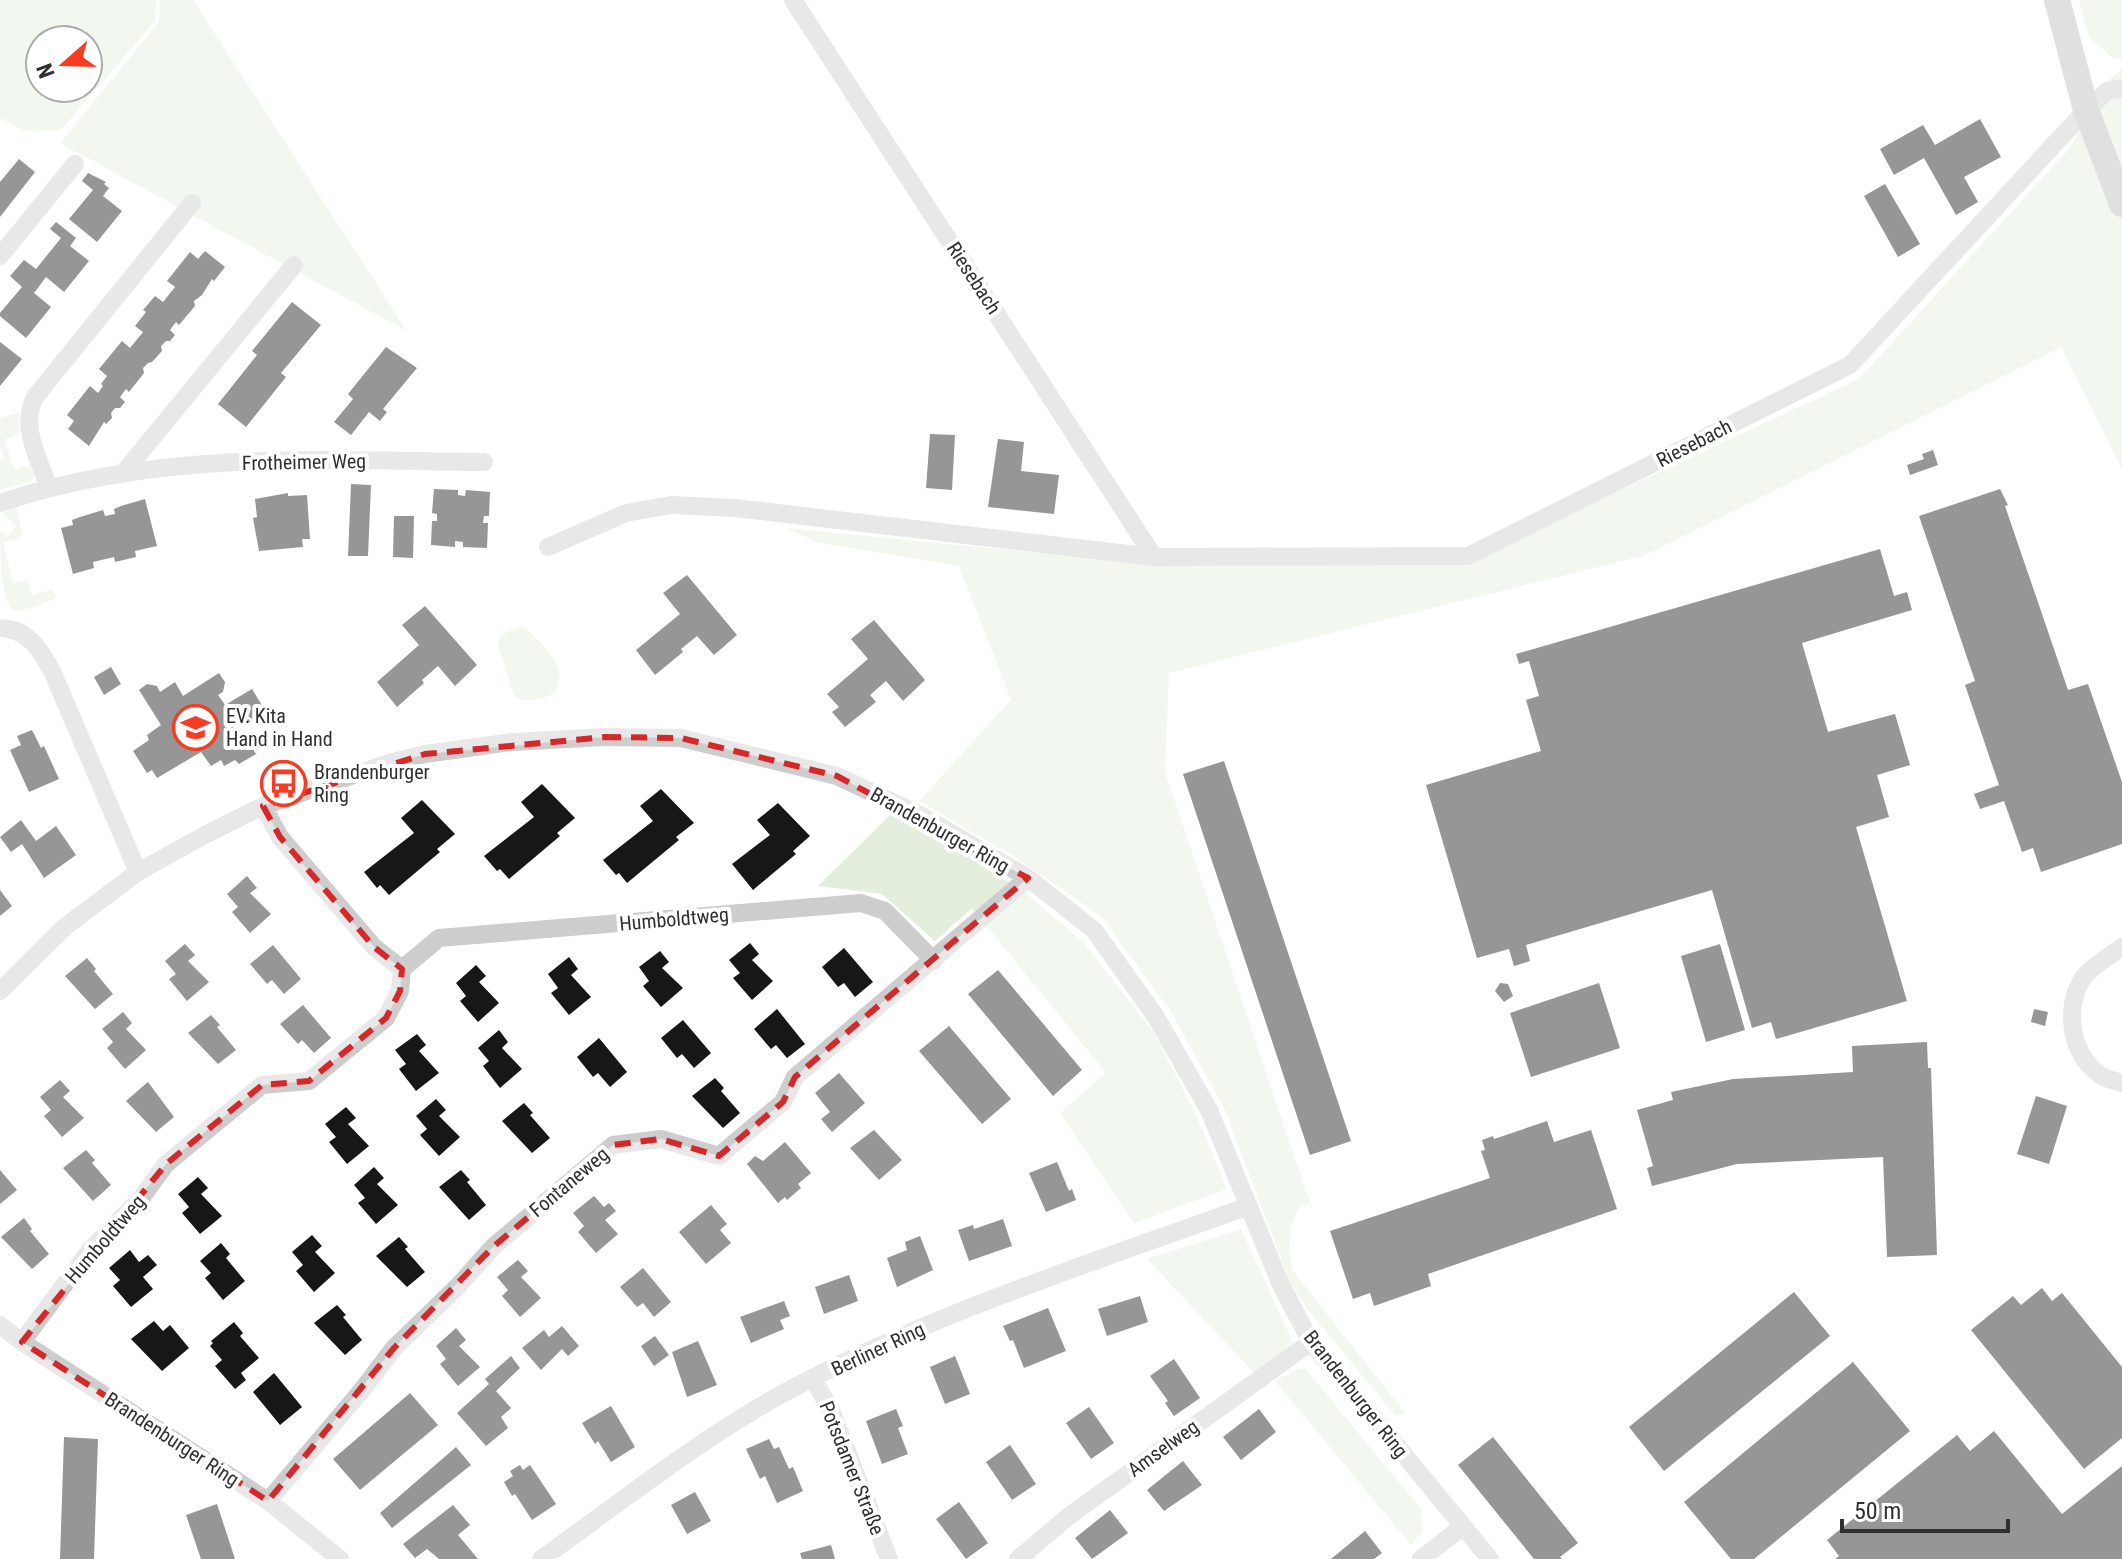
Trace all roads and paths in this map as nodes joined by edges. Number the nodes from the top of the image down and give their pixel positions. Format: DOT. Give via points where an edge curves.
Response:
graph roads {
  1 [pos="793,0"];
  2 [pos="2057,0"];
  3 [pos="2122,88"];
  4 [pos="2086,110"];
  5 [pos="75,164"];
  6 [pos="192,203"];
  7 [pos="2122,204"];
  8 [pos="0,256"];
  9 [pos="294,265"];
  10 [pos="484,462"];
  11 [pos="125,471"];
  12 [pos="48,486"];
  13 [pos="0,503"];
  14 [pos="548,547"];
  15 [pos="1154,557"];
  16 [pos="1,626"];
  17 [pos="263,806"];
  18 [pos="138,872"];
  19 [pos="1028,878"];
  20 [pos="2122,947"];
  21 [pos="934,961"];
  22 [pos="402,969"];
  23 [pos="0,991"];
  24 [pos="2122,1083"];
  25 [pos="1249,1206"];
  26 [pos="0,1325"];
  27 [pos="22,1342"];
  28 [pos="1311,1342"];
  29 [pos="813,1379"];
  30 [pos="268,1501"];
  31 [pos="1462,1527"];
  32 [pos="545,1558"];
  33 [pos="340,1559"];
  34 [pos="889,1559"];
  35 [pos="1018,1559"];
  36 [pos="1421,1559"];
  37 [pos="1490,1559"];
  1 -- 15 [label="street, Riesebach"];
  2 -- 4 [label="street"];
  3 -- 4 [label="street, Riesebach" via="2107,91"];
  4 -- 7 [label="street"];
  4 -- 15 [label="street, Riesebach" via="1850,365 1468,556"];
  5 -- 8 [label="street"];
  6 -- 12 [label="street" via="35,397 27,413"];
  9 -- 11 [label="street"];
  10 -- 11 [label="street, Frotheimer Weg" via="268,460"];
  11 -- 12 [label="street, Frotheimer Weg"];
  12 -- 13 [label="street, Frotheimer Weg"];
  14 -- 15 [label="street, Riesebach" via="626,513 671,505"];
  16 -- 18 [label="street" via="19,631 52,671"];
  17 -- 18 [label="street, Brandenburger Ring"];
  17 -- 19 [label="street, Brandenburger Ring" via="425,754 512,742 681,738 837,776 922,816"];
  17 -- 22 [label="street" via="280,837 374,947"];
  18 -- 23 [label="street, Brandenburger Ring" via="66,926"];
  19 -- 21 [label="street, Fontaneweg"];
  19 -- 25 [label="street, Brandenburger Ring" via="1094,930 1156,1017 1209,1110"];
  20 -- 24 [label="street" via="2085,975 2075,994 2071,1027 2084,1059 2100,1076"];
  21 -- 22 [label="street, Humboldtweg" via="885,911 861,903 439,938"];
  21 -- 30 [label="street, Fontaneweg" via="795,1077 783,1102 719,1156 661,1139 613,1145 493,1247 394,1348"];
  22 -- 27 [label="street, Humboldtweg" via="400,991 386,1018 309,1081 262,1085 166,1164 90,1250"];
  25 -- 28 [label="street, Brandenburger Ring"];
  25 -- 29 [label="street, Berliner Ring" via="977,1304"];
  26 -- 27 [label="street, Brandenburger Ring"];
  27 -- 30 [label="street, Brandenburger Ring"];
  28 -- 31 [label="street, Brandenburger Ring"];
  28 -- 35 [label="street, Amselweg" via="1069,1516"];
  29 -- 32 [label="street, Berliner Ring" via="691,1452"];
  29 -- 34 [label="street, Potsdamer Straße" via="831,1410"];
  30 -- 33 [label="street, Brandenburger Ring"];
  31 -- 36 [label="street"];
  31 -- 37 [label="street, Brandenburger Ring"];
}
